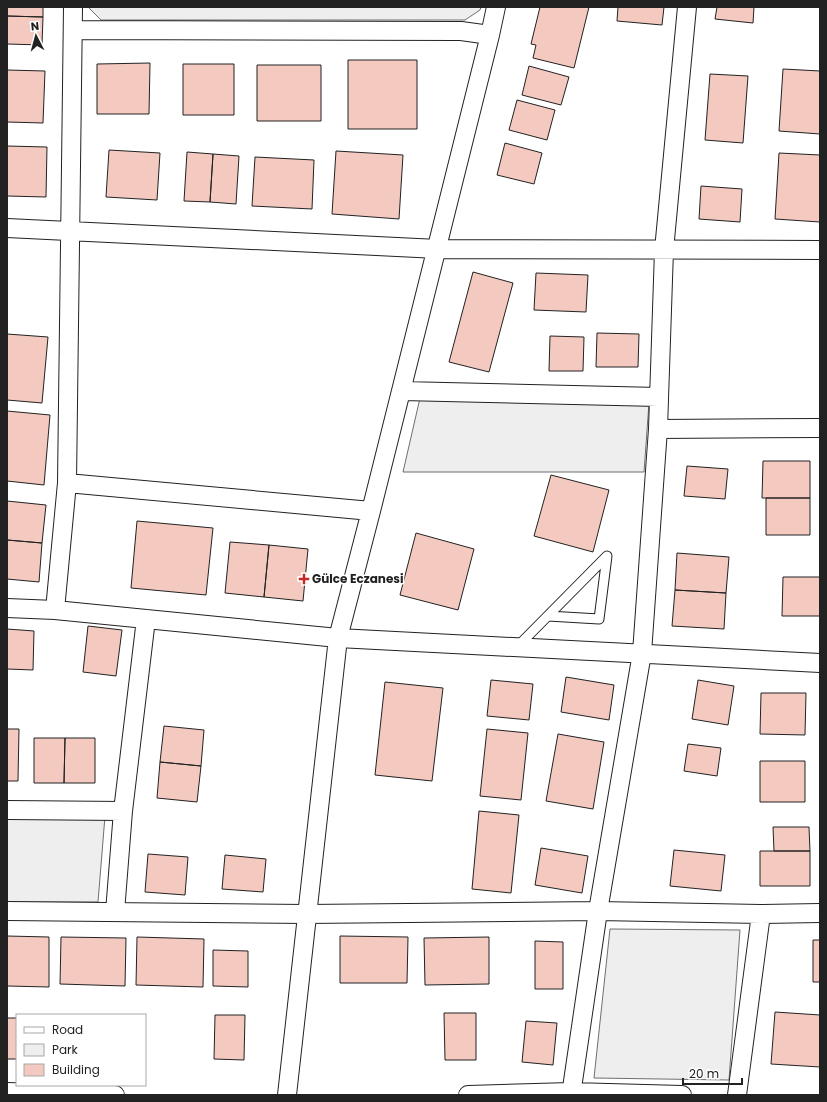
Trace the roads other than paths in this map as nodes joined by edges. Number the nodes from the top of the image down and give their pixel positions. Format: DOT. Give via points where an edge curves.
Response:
graph roads {
  1 [pos="74,7"];
  2 [pos="496,7"];
  3 [pos="687,7"];
  4 [pos="73,30"];
  5 [pos="490,35"];
  6 [pos="7,228"];
  7 [pos="70,231"];
  8 [pos="438,249"];
  9 [pos="664,250"];
  10 [pos="820,250"];
  11 [pos="402,391"];
  12 [pos="659,397"];
  13 [pos="820,428"];
  14 [pos="658,429"];
  15 [pos="67,483"];
  16 [pos="371,511"];
  17 [pos="7,608"];
  18 [pos="55,610"];
  19 [pos="548,616"];
  20 [pos="146,619"];
  21 [pos="338,638"];
  22 [pos="517,647"];
  23 [pos="642,653"];
  24 [pos="820,663"];
  25 [pos="7,810"];
  26 [pos="123,810"];
  27 [pos="7,911"];
  28 [pos="598,911"];
  29 [pos="114,912"];
  30 [pos="820,912"];
  31 [pos="306,914"];
  32 [pos="761,914"];
  33 [pos="7,1092"];
  34 [pos="62,1094"];
  35 [pos="571,1094"];
  36 [pos="115,1095"];
  37 [pos="287,1095"];
  38 [pos="468,1095"];
  39 [pos="682,1095"];
  40 [pos="737,1095"];
  1 -- 4 [label="street"];
  2 -- 5 [label="street"];
  3 -- 9 [label="street"];
  4 -- 5 [label="street" via="453,31"];
  4 -- 7 [label="street"];
  5 -- 8 [label="street"];
  6 -- 7 [label="street"];
  7 -- 8 [label="street"];
  7 -- 15 [label="street"];
  8 -- 9 [label="street"];
  8 -- 11 [label="street"];
  9 -- 10 [label="street"];
  9 -- 12 [label="street"];
  11 -- 12 [label="street"];
  11 -- 16 [label="street"];
  12 -- 14 [label="street"];
  13 -- 14 [label="street"];
  14 -- 23 [label="street"];
  15 -- 16 [label="street"];
  15 -- 18 [label="street"];
  16 -- 21 [label="street"];
  17 -- 18 [label="street"];
  18 -- 20 [label="street"];
  19 -- 19 [label="lane" via="591,572 607,556 599,619"];
  19 -- 22 [label="lane"];
  20 -- 21 [label="street"];
  20 -- 26 [label="street"];
  21 -- 22 [label="street"];
  21 -- 31 [label="street"];
  22 -- 23 [label="street"];
  23 -- 24 [label="street"];
  23 -- 28 [label="street"];
  25 -- 26 [label="street"];
  26 -- 29 [label="street"];
  27 -- 29 [label="street"];
  28 -- 31 [label="street"];
  28 -- 32 [label="street"];
  28 -- 35 [label="street"];
  29 -- 31 [label="street"];
  30 -- 32 [label="street"];
  31 -- 37 [label="street"];
  32 -- 40 [label="street"];
  33 -- 34 [label="street"];
  34 -- 36 [label="street"];
  35 -- 38 [label="street"];
  35 -- 39 [label="street"];
}
